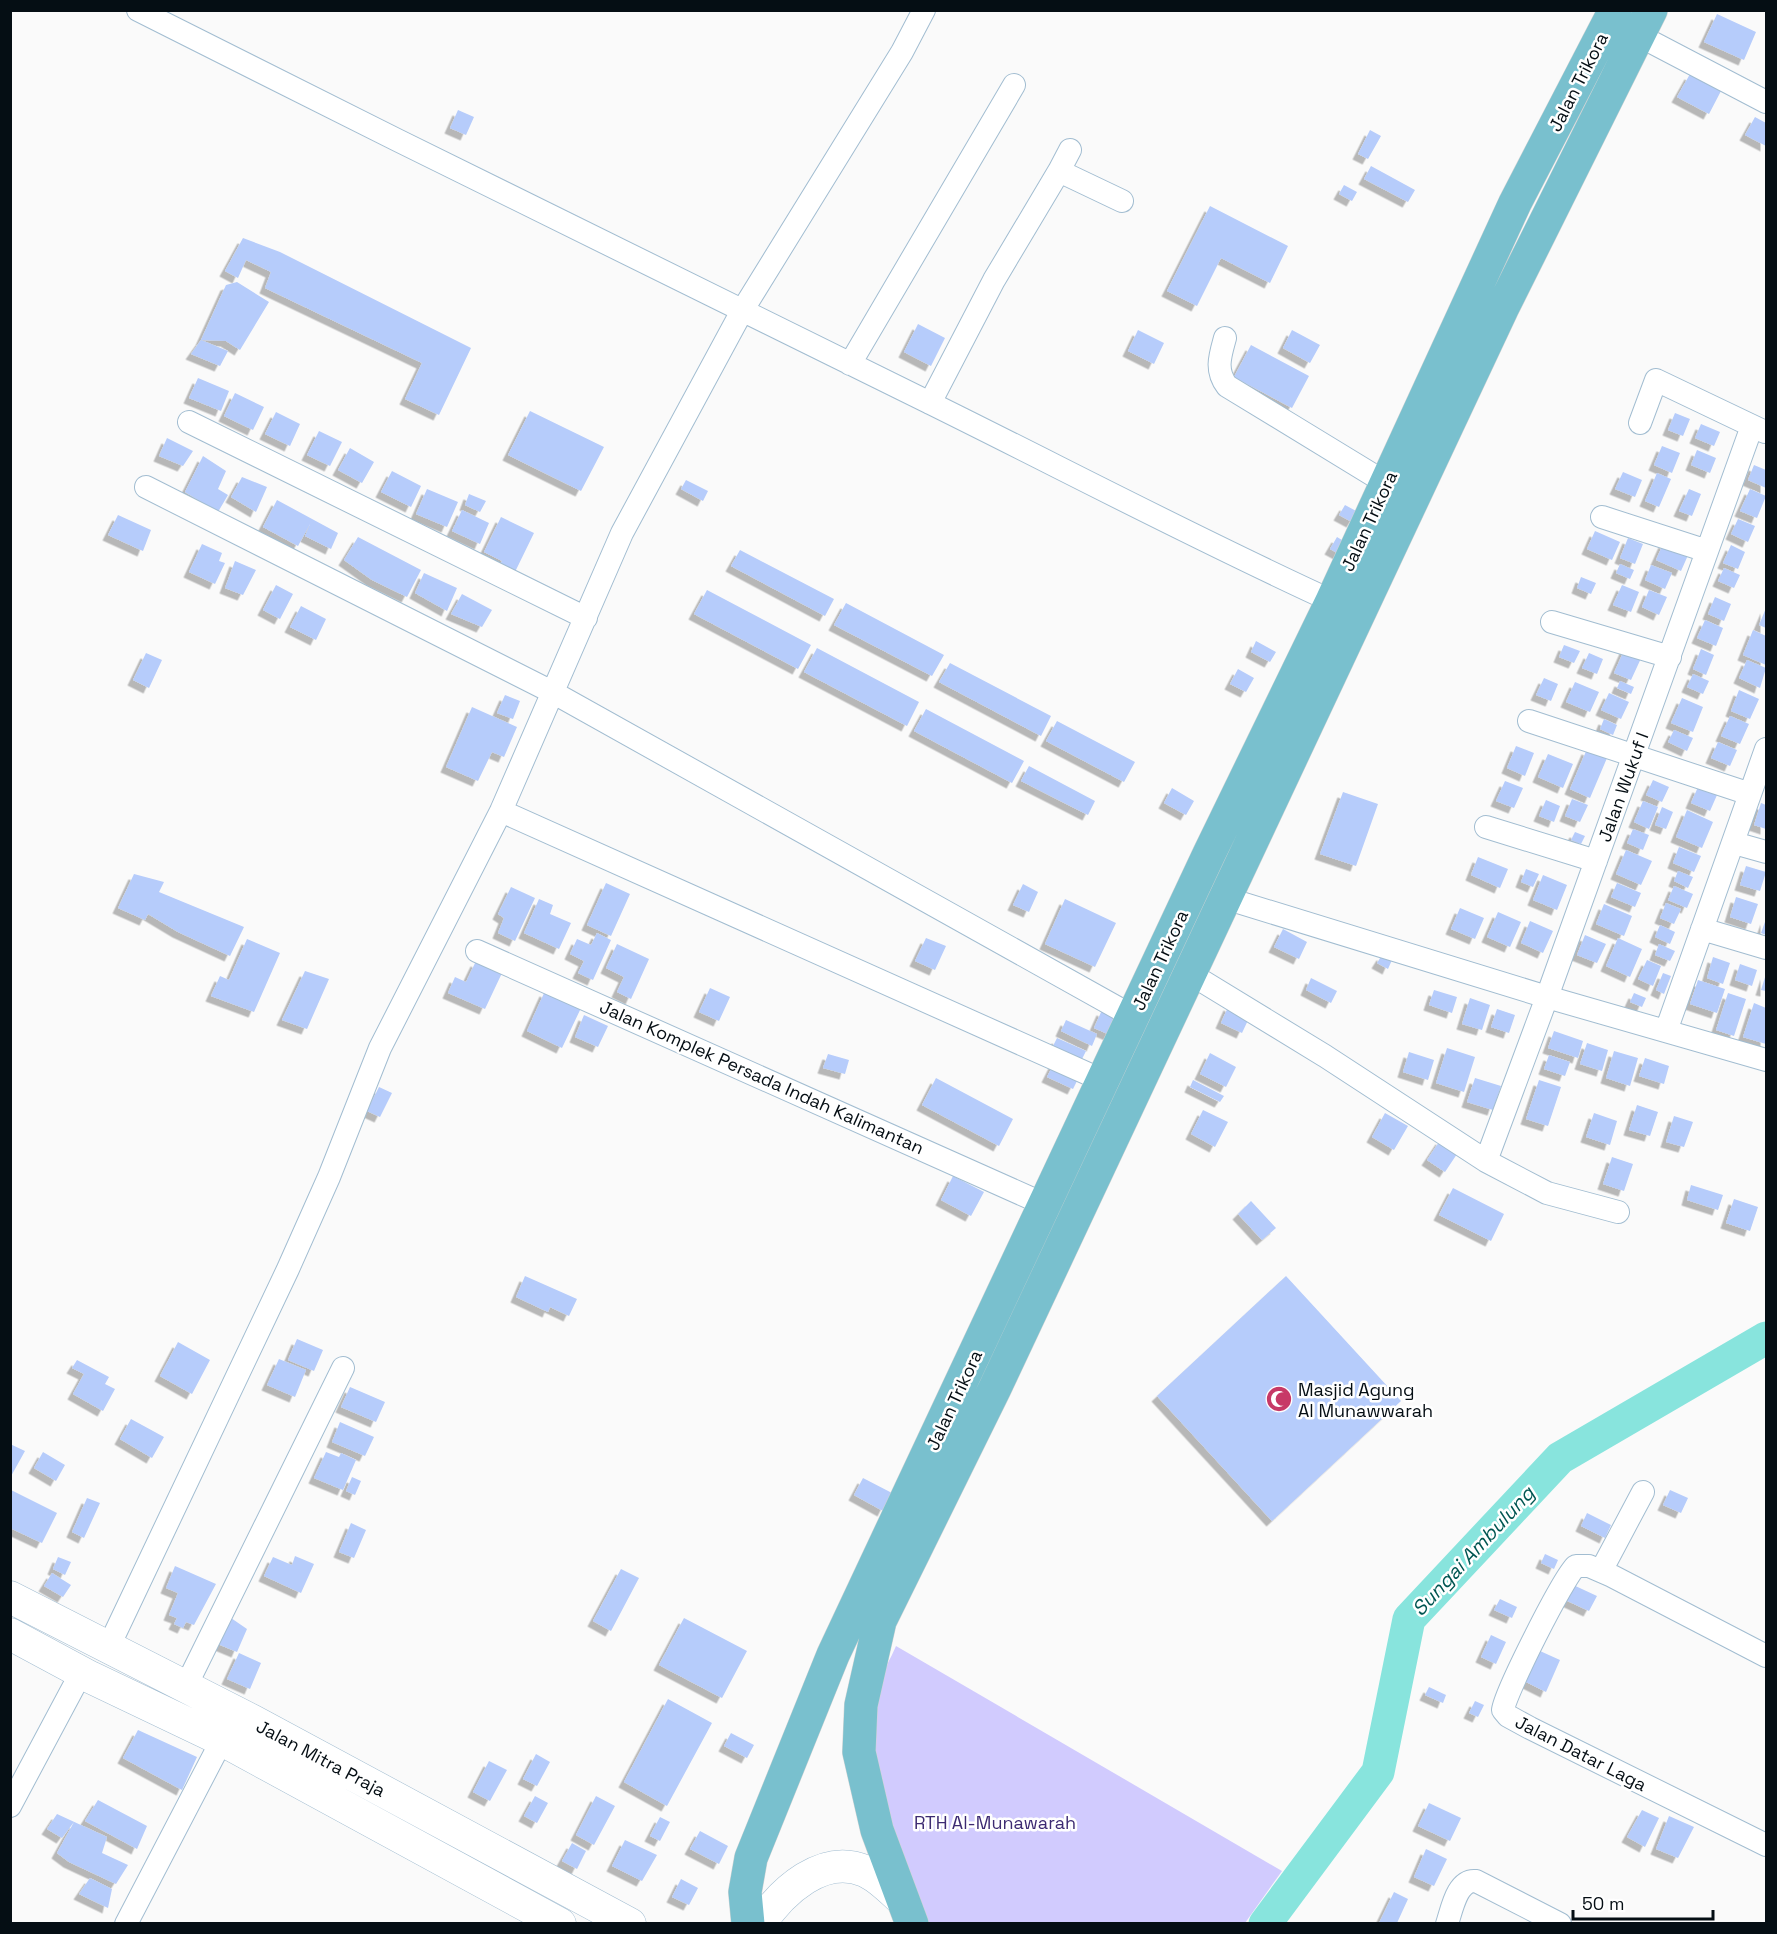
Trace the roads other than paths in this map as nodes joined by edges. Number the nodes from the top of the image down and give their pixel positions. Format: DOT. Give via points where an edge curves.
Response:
graph roads {
  1 [pos="138,10"];
  2 [pos="924,10"];
  3 [pos="1615,10"];
  4 [pos="1645,23"];
  5 [pos="1014,85"];
  6 [pos="1767,102"];
  7 [pos="1070,150"];
  8 [pos="1059,171"];
  9 [pos="1122,201"];
  10 [pos="742,311"];
  11 [pos="1225,338"];
  12 [pos="850,364"];
  13 [pos="930,403"];
  14 [pos="189,422"];
  15 [pos="1640,423"];
  16 [pos="1760,430"];
  17 [pos="1386,483"];
  18 [pos="146,487"];
  19 [pos="1602,517"];
  20 [pos="1707,551"];
  21 [pos="1332,601"];
  22 [pos="586,618"];
  23 [pos="1552,622"];
  24 [pos="1670,657"];
  25 [pos="1310,681"];
  26 [pos="554,693"];
  27 [pos="1529,721"];
  28 [pos="1767,749"];
  29 [pos="1635,755"];
  30 [pos="1750,794"];
  31 [pos="501,811"];
  32 [pos="1486,827"];
  33 [pos="1734,843"];
  34 [pos="1767,852"];
  35 [pos="1596,861"];
  36 [pos="1225,898"];
  37 [pos="1702,929"];
  38 [pos="1767,948"];
  39 [pos="477,951"];
  40 [pos="1189,973"];
  41 [pos="1547,998"];
  42 [pos="1134,1017"];
  43 [pos="1666,1031"];
  44 [pos="1767,1060"];
  45 [pos="1104,1081"];
  46 [pos="1486,1161"];
  47 [pos="1046,1205"];
  48 [pos="1618,1212"];
  49 [pos="343,1368"];
  50 [pos="967,1373"];
  51 [pos="995,1388"];
  52 [pos="1643,1492"];
  53 [pos="1601,1571"];
  54 [pos="10,1597"];
  55 [pos="10,1634"];
  56 [pos="109,1646"];
  57 [pos="1767,1656"];
  58 [pos="81,1673"];
  59 [pos="185,1688"];
  60 [pos="222,1740"];
  61 [pos="10,1806"];
  62 [pos="1767,1845"];
  63 [pos="907,1912"];
  64 [pos="126,1923"];
  65 [pos="560,1923"];
  66 [pos="630,1923"];
  67 [pos="748,1923"];
  68 [pos="760,1923"];
  69 [pos="1447,1923"];
  70 [pos="1560,1923"];
  1 -- 10 [label="street" via="454,171"];
  2 -- 10 [label="street"];
  3 -- 17 [label="main road, Jalan Trikora" via="1515,203"];
  4 -- 6 [label="street"];
  4 -- 25 [label="main road, Jalan Trikora"];
  5 -- 12 [label="street"];
  7 -- 8 [label="street"];
  8 -- 9 [label="street"];
  8 -- 13 [label="street" via="994,280"];
  10 -- 12 [label="street"];
  10 -- 22 [label="street" via="632,512"];
  11 -- 17 [label="street" via="1218,365 1219,376 1227,386"];
  12 -- 13 [label="street"];
  13 -- 21 [label="street" via="1198,539"];
  14 -- 22 [label="street"];
  15 -- 16 [label="street" via="1656,380"];
  16 -- 20 [label="street, Jalan Wukuf I"];
  17 -- 21 [label="main road, Jalan Trikora"];
  18 -- 26 [label="street"];
  19 -- 20 [label="street"];
  20 -- 24 [label="street, Jalan Wukuf I"];
  21 -- 25 [label="main road, Jalan Trikora"];
  22 -- 26 [label="street"];
  23 -- 24 [label="street"];
  24 -- 29 [label="street, Jalan Wukuf I"];
  25 -- 36 [label="main road, Jalan Trikora"];
  25 -- 42 [label="main road, Jalan Trikora" via="1209,854"];
  26 -- 31 [label="street"];
  26 -- 42 [label="street"];
  27 -- 29 [label="street"];
  28 -- 30 [label="street"];
  29 -- 30 [label="street"];
  29 -- 35 [label="street, Jalan Wukuf I"];
  30 -- 33 [label="street"];
  31 -- 45 [label="street"];
  31 -- 56 [label="street" via="380,1048 284,1279"];
  32 -- 35 [label="street"];
  33 -- 34 [label="street"];
  33 -- 37 [label="street"];
  35 -- 41 [label="street, Jalan Wukuf I"];
  36 -- 40 [label="main road, Jalan Trikora"];
  36 -- 41 [label="street"];
  37 -- 38 [label="street"];
  37 -- 43 [label="street"];
  39 -- 47 [label="street, Jalan Komplek Persada Indah Kalimantan"];
  40 -- 46 [label="street"];
  40 -- 51 [label="main road, Jalan Trikora"];
  41 -- 43 [label="street"];
  41 -- 46 [label="street, Jalan Wukuf I"];
  42 -- 45 [label="main road, Jalan Trikora"];
  43 -- 44 [label="street"];
  45 -- 47 [label="main road, Jalan Trikora"];
  46 -- 48 [label="street" via="1547,1193"];
  47 -- 50 [label="main road, Jalan Trikora"];
  49 -- 59 [label="street"];
  50 -- 51 [label="main road"];
  50 -- 67 [label="main road, Jalan Trikora" via="833,1655 783,1776 751,1858 745,1892"];
  51 -- 63 [label="main road, Jalan Trikora" via="880,1621 861,1705 859,1752 866,1786 877,1830"];
  52 -- 53 [label="street"];
  53 -- 57 [label="street"];
  53 -- 62 [label="street, Jalan Datar Laga" via="1582,1565 1568,1573 1504,1702 1504,1712"];
  54 -- 56 [label="street, Jalan Mitra Praja"];
  55 -- 58 [label="street, Jalan Mitra Praja"];
  56 -- 59 [label="street, Jalan Mitra Praja"];
  58 -- 60 [label="street, Jalan Mitra Praja"];
  58 -- 61 [label="street"];
  59 -- 66 [label="street, Jalan Mitra Praja"];
  60 -- 64 [label="street"];
  60 -- 65 [label="street, Jalan Mitra Praja"];
  63 -- 68 [label="street" via="865,1871 844,1867 807,1876 772,1906"];
  69 -- 70 [label="street" via="1467,1881 1476,1881"];
}
